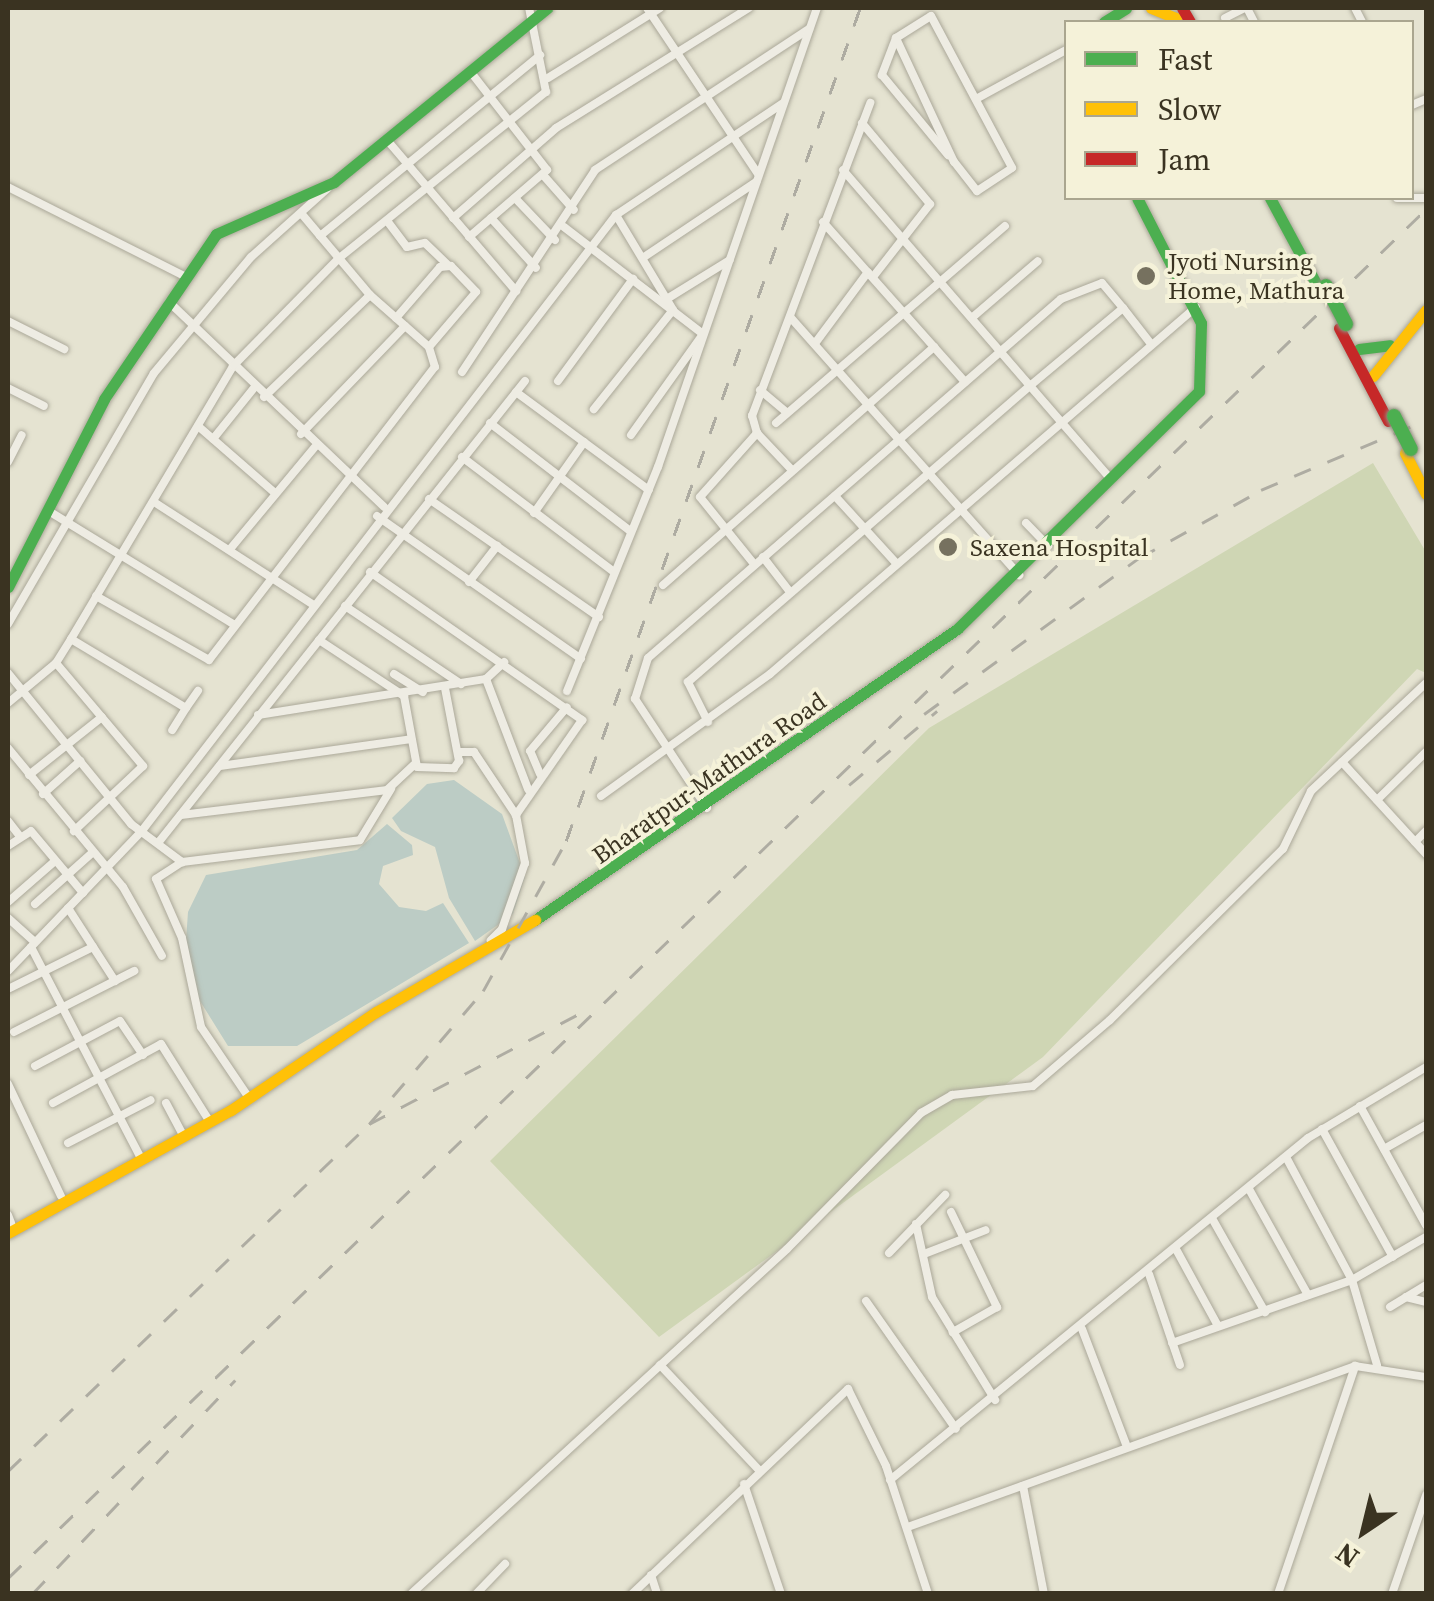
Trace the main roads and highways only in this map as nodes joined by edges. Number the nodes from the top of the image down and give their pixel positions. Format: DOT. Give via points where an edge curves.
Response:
graph roads {
  1 [pos="547,8"];
  2 [pos="1152,8"];
  3 [pos="530,13"];
  4 [pos="1179,16"];
  5 [pos="1138,200"];
  6 [pos="1271,200"];
  7 [pos="1281,200"];
  8 [pos="1323,288"];
  9 [pos="1426,310"];
  10 [pos="1342,326"];
  11 [pos="1390,345"];
  12 [pos="1359,349"];
  13 [pos="1373,376"];
  14 [pos="1391,418"];
  15 [pos="1408,451"];
  16 [pos="1426,477"];
  17 [pos="1426,494"];
  18 [pos="8,587"];
  19 [pos="145,1155"];
  20 [pos="8,1224"];
  1 -- 3 [label="main road"];
  2 -- 4 [label="main road"];
  3 -- 18 [label="main road" via="334,182 225,225 104,399"];
  5 -- 19 [label="main road, Bharatpur-Mathura Road" via="1196,308 1205,366 1196,398 1115,484 957,629 707,808 249,1098"];
  6 -- 8 [label="main road"];
  7 -- 8 [label="main road"];
  8 -- 10 [label="main road"];
  9 -- 11 [label="main road"];
  10 -- 12 [label="main road"];
  10 -- 14 [label="main road"];
  11 -- 12 [label="main road"];
  11 -- 13 [label="main road"];
  12 -- 13 [label="main road"];
  13 -- 14 [label="main road"];
  14 -- 15 [label="main road, bridge"];
  15 -- 16 [label="main road"];
  15 -- 17 [label="main road"];
  19 -- 20 [label="main road, Bharatpur-Mathura Road"];
  19 -- 20 [label="main road, Bharatpur-Mathura Road"];
}
